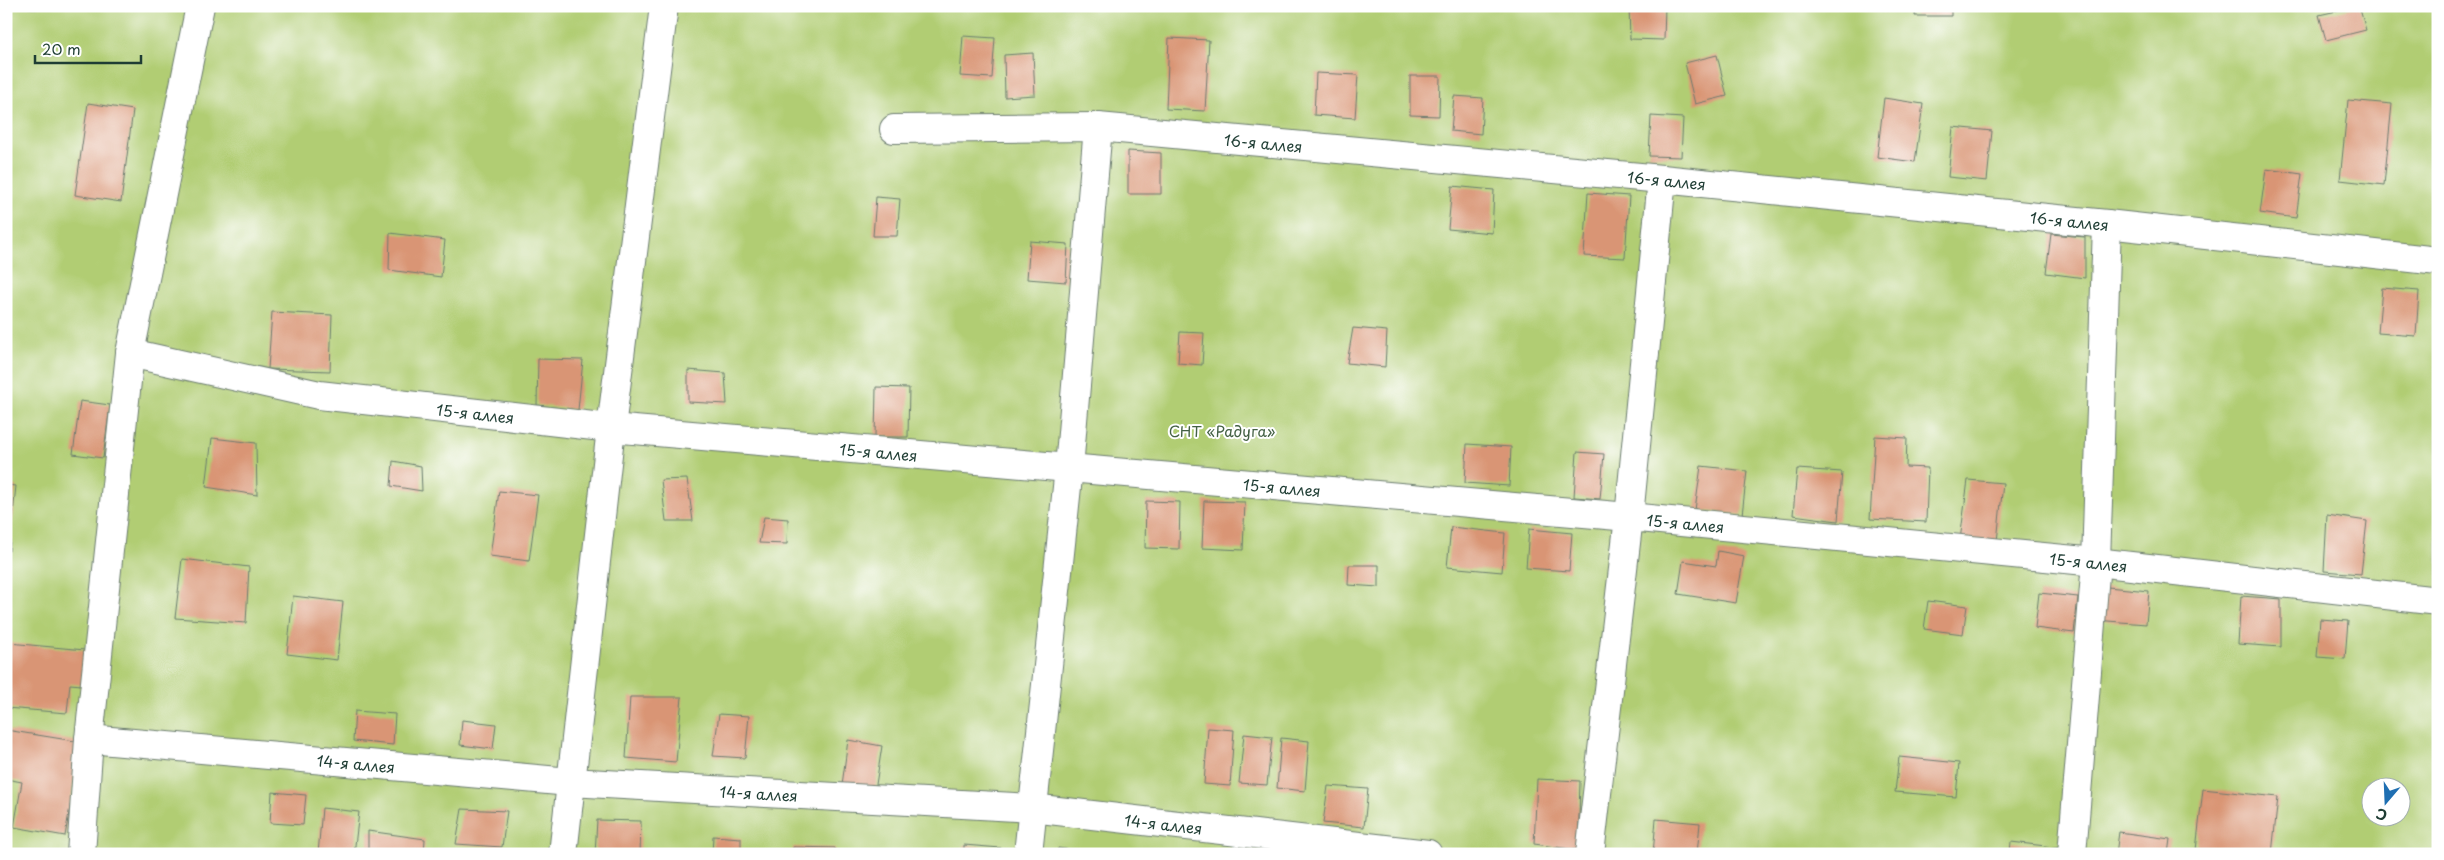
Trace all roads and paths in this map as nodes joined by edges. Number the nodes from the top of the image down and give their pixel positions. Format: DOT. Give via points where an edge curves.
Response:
graph roads {
  1 [pos="200,6"];
  2 [pos="664,6"];
  3 [pos="1098,127"];
  4 [pos="894,129"];
  5 [pos="1662,179"];
  6 [pos="2107,224"];
  7 [pos="2438,261"];
  8 [pos="130,353"];
  9 [pos="611,428"];
  10 [pos="1069,468"];
  11 [pos="1629,517"];
  12 [pos="2096,562"];
  13 [pos="2438,601"];
  14 [pos="89,739"];
  15 [pos="570,782"];
  16 [pos="1032,808"];
  17 [pos="81,854"];
  18 [pos="564,854"];
  19 [pos="1028,854"];
  20 [pos="1428,854"];
  21 [pos="1590,854"];
  22 [pos="2072,854"];
  1 -- 8 [label="street"];
  2 -- 9 [label="street"];
  3 -- 4 [label="street, 16-я аллея"];
  3 -- 5 [label="street, 16-я аллея"];
  3 -- 10 [label="street"];
  5 -- 6 [label="street, 16-я аллея"];
  5 -- 11 [label="street"];
  6 -- 7 [label="street, 16-я аллея"];
  6 -- 12 [label="street"];
  8 -- 9 [label="street, 15-я аллея" via="319,395"];
  8 -- 14 [label="street"];
  9 -- 10 [label="street, 15-я аллея"];
  9 -- 15 [label="street"];
  10 -- 11 [label="street, 15-я аллея"];
  10 -- 16 [label="street"];
  11 -- 12 [label="street, 15-я аллея"];
  11 -- 21 [label="street"];
  12 -- 13 [label="street, 15-я аллея"];
  12 -- 22 [label="street"];
  14 -- 15 [label="street, 14-я аллея"];
  14 -- 17 [label="street"];
  15 -- 16 [label="street, 14-я аллея"];
  15 -- 18 [label="street"];
  16 -- 19 [label="street"];
  16 -- 20 [label="street, 14-я аллея"];
}
